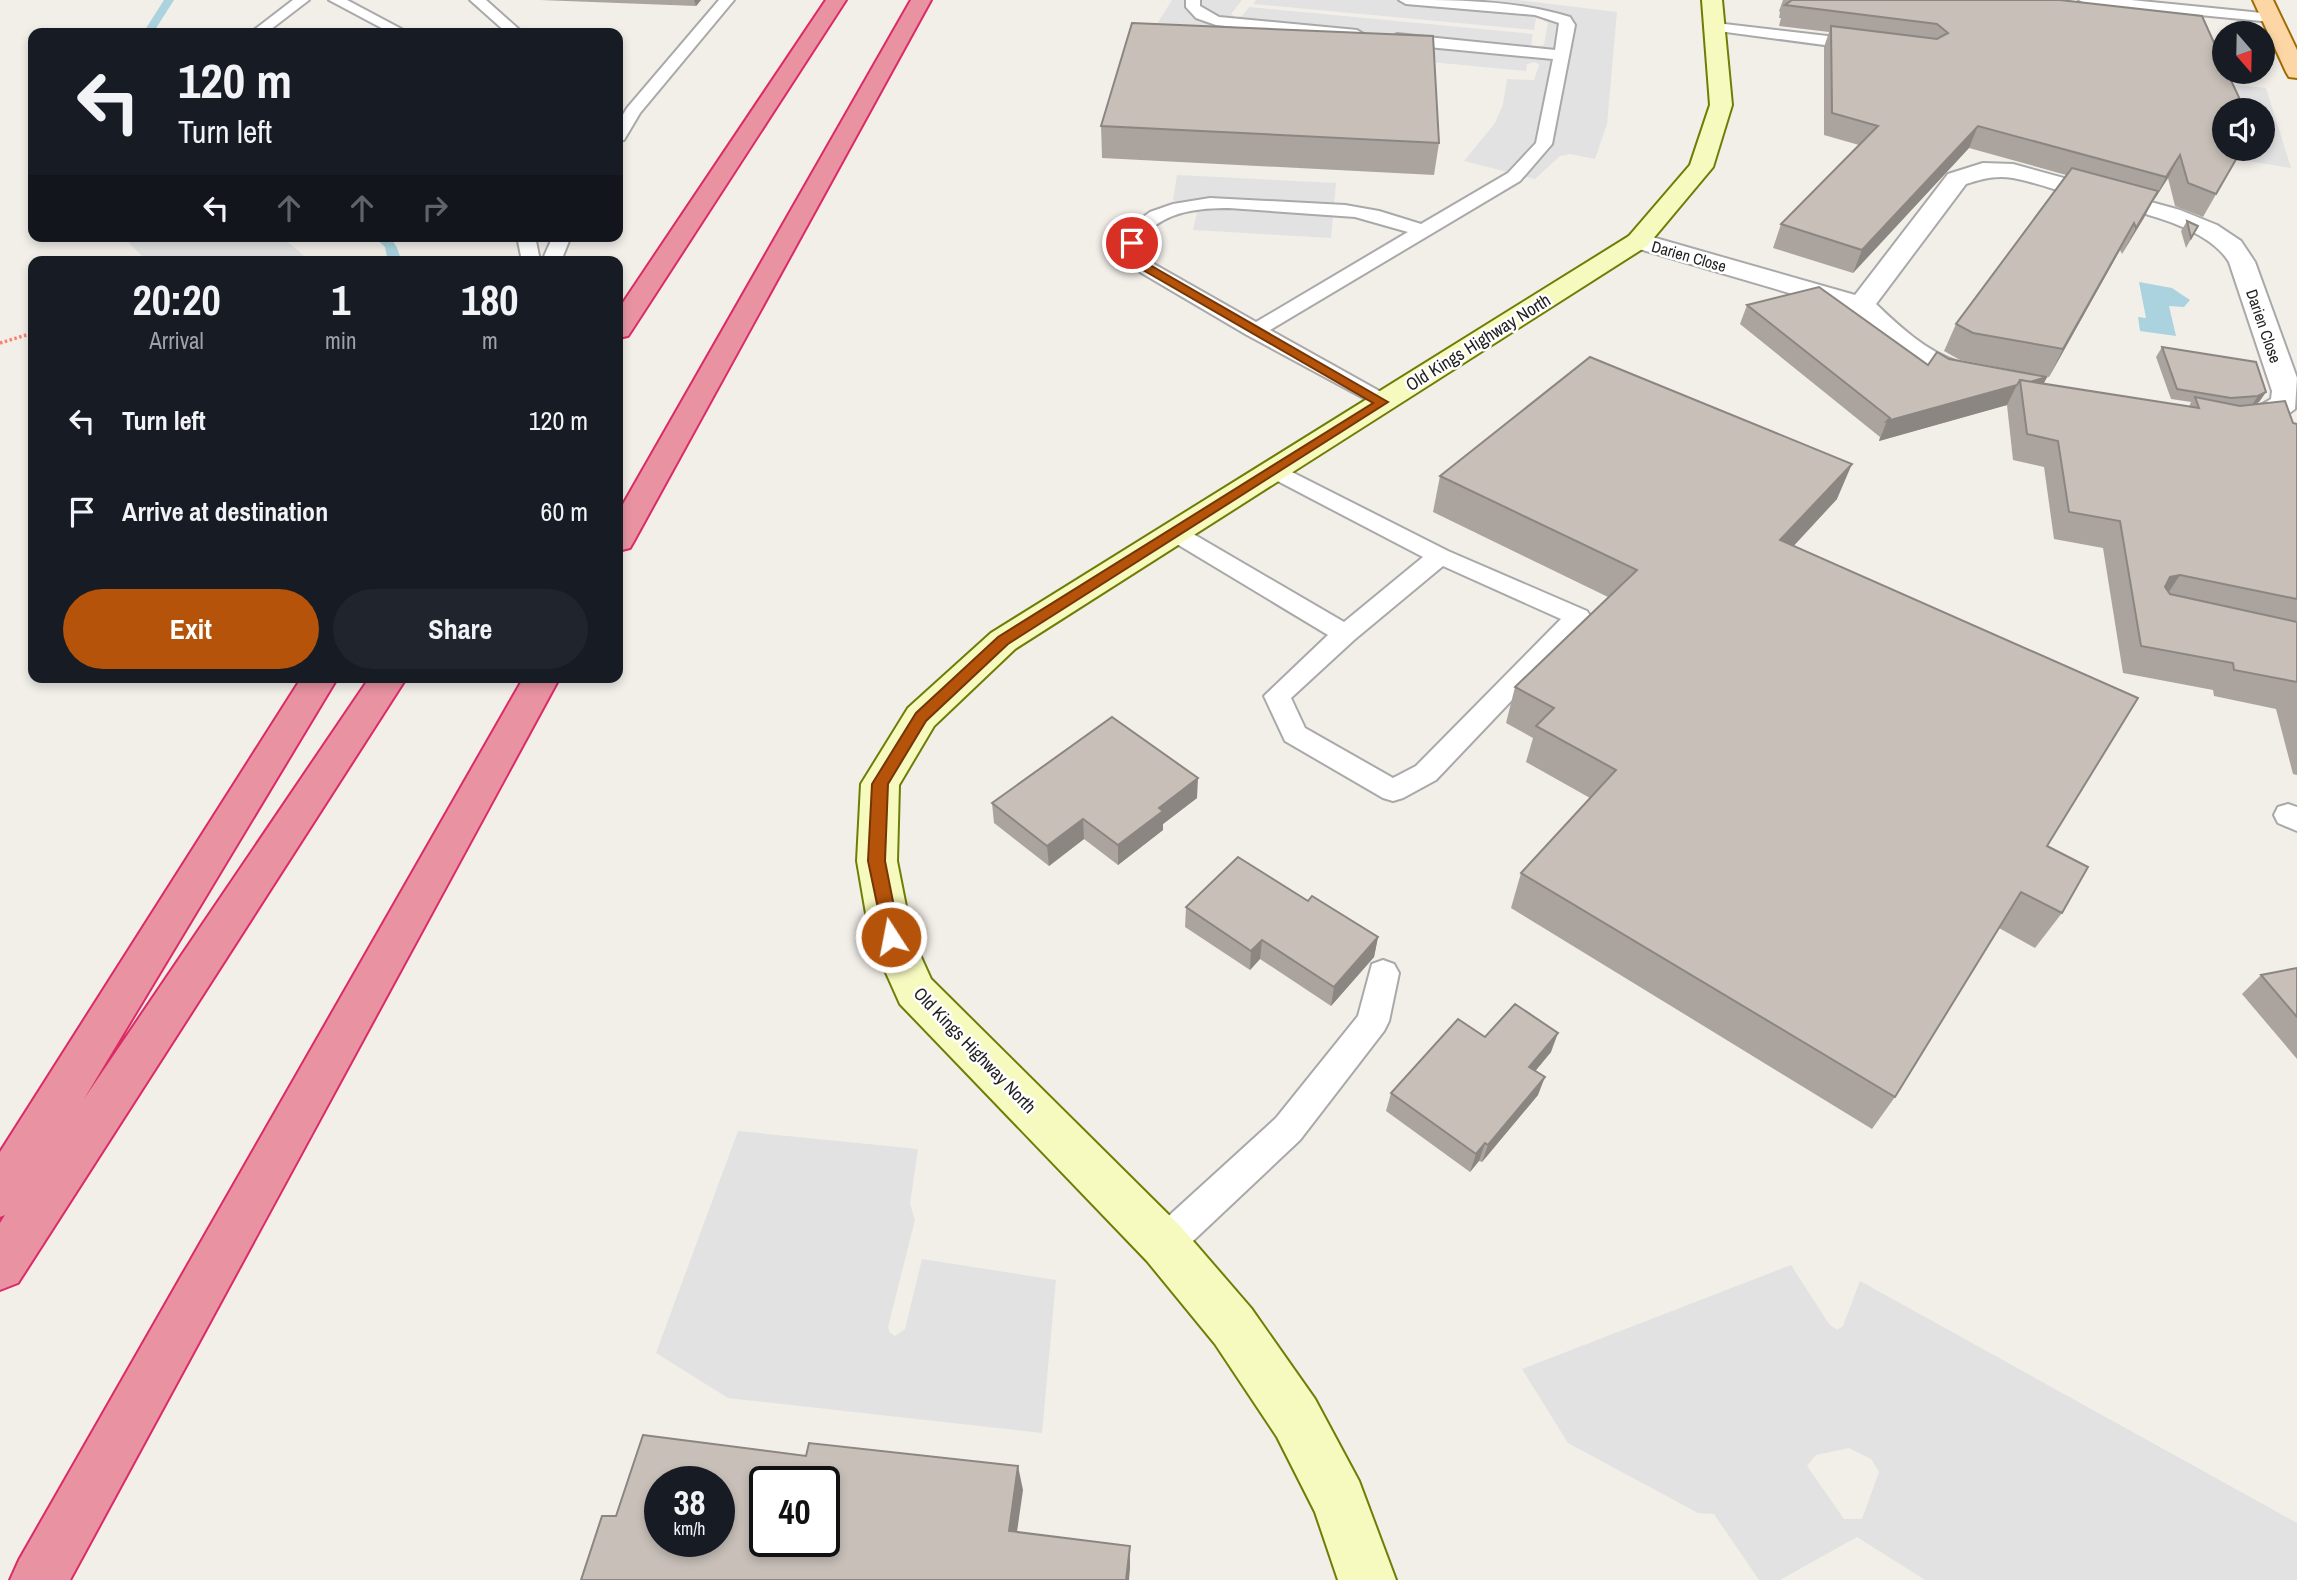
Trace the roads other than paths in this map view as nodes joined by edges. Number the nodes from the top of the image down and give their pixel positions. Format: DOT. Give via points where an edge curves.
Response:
graph roads {
  1 [pos="302,0"];
  2 [pos="336,0"];
  3 [pos="477,0"];
  4 [pos="727,0"];
  5 [pos="835,0"];
  6 [pos="921,0"];
  7 [pos="1193,0"];
  8 [pos="1406,0"];
  9 [pos="2086,0"];
  10 [pos="1714,14"];
  11 [pos="2278,24"];
  12 [pos="264,28"];
  13 [pos="392,28"];
  14 [pos="510,28"];
  15 [pos="1876,47"];
  16 [pos="1562,55"];
  17 [pos="2297,72"];
  18 [pos="623,128"];
  19 [pos="1421,230"];
  20 [pos="1638,241"];
  21 [pos="1861,305"];
  22 [pos="623,322"];
  23 [pos="1254,331"];
  24 [pos="2006,380"];
  25 [pos="1382,402"];
  26 [pos="2211,418"];
  27 [pos="1274,470"];
  28 [pos="623,532"];
  29 [pos="1175,533"];
  30 [pos="1440,556"];
  31 [pos="1345,634"];
  32 [pos="316,683"];
  33 [pos="384,683"];
  34 [pos="539,683"];
  35 [pos="1384,973"];
  36 [pos="0,1195"];
  37 [pos="1164,1244"];
  38 [pos="0,1266"];
  39 [pos="39,1580"];
  40 [pos="1367,1580"];
  1 -- 12 [label="lane"];
  2 -- 13 [label="lane"];
  3 -- 14 [label="lane"];
  4 -- 18 [label="lane"];
  5 -- 22 [label="highway"];
  6 -- 28 [label="highway"];
  7 -- 16 [label="lane" via="1200,15 1216,21"];
  8 -- 16 [label="lane" via="1558,16 1568,25"];
  9 -- 11 [label="lane"];
  10 -- 15 [label="lane"];
  10 -- 20 [label="street, Old Kings Highway North" via="1721,105 1701,167"];
  11 -- 17 [label="main road"];
  16 -- 19 [label="lane" via="1544,144 1514,177"];
  19 -- 23 [label="lane"];
  19 -- 23 [label="lane" via="1336,209 1213,202 1156,215 1138,230 1132,243 1135,256 1147,268"];
  20 -- 21 [label="street, Darien Close"];
  20 -- 25 [label="street, Old Kings Highway North"];
  21 -- 24 [label="street, Darien Close" via="1918,354 1951,369"];
  21 -- 26 [label="street, Darien Close" via="1957,178 1983,170 2013,171 2171,215 2232,246 2242,262 2287,391 2285,403 2273,413 2253,420"];
  23 -- 25 [label="lane"];
  25 -- 27 [label="street, Old Kings Highway North"];
  27 -- 29 [label="street, Old Kings Highway North"];
  27 -- 30 [label="lane"];
  29 -- 31 [label="lane"];
  29 -- 37 [label="street, Old Kings Highway North" via="1003,640 921,717 880,784 877,861 891,937 915,991"];
  30 -- 31 [label="lane"];
  30 -- 31 [label="lane" via="1578,617 1426,773 1393,791 1294,734 1277,696"];
  32 -- 36 [label="highway"];
  33 -- 38 [label="highway"];
  34 -- 39 [label="highway"];
  35 -- 37 [label="lane" via="1373,1021 1288,1129"];
  37 -- 40 [label="street, Old Kings Highway North" via="1233,1326 1296,1418 1339,1501"];
}
